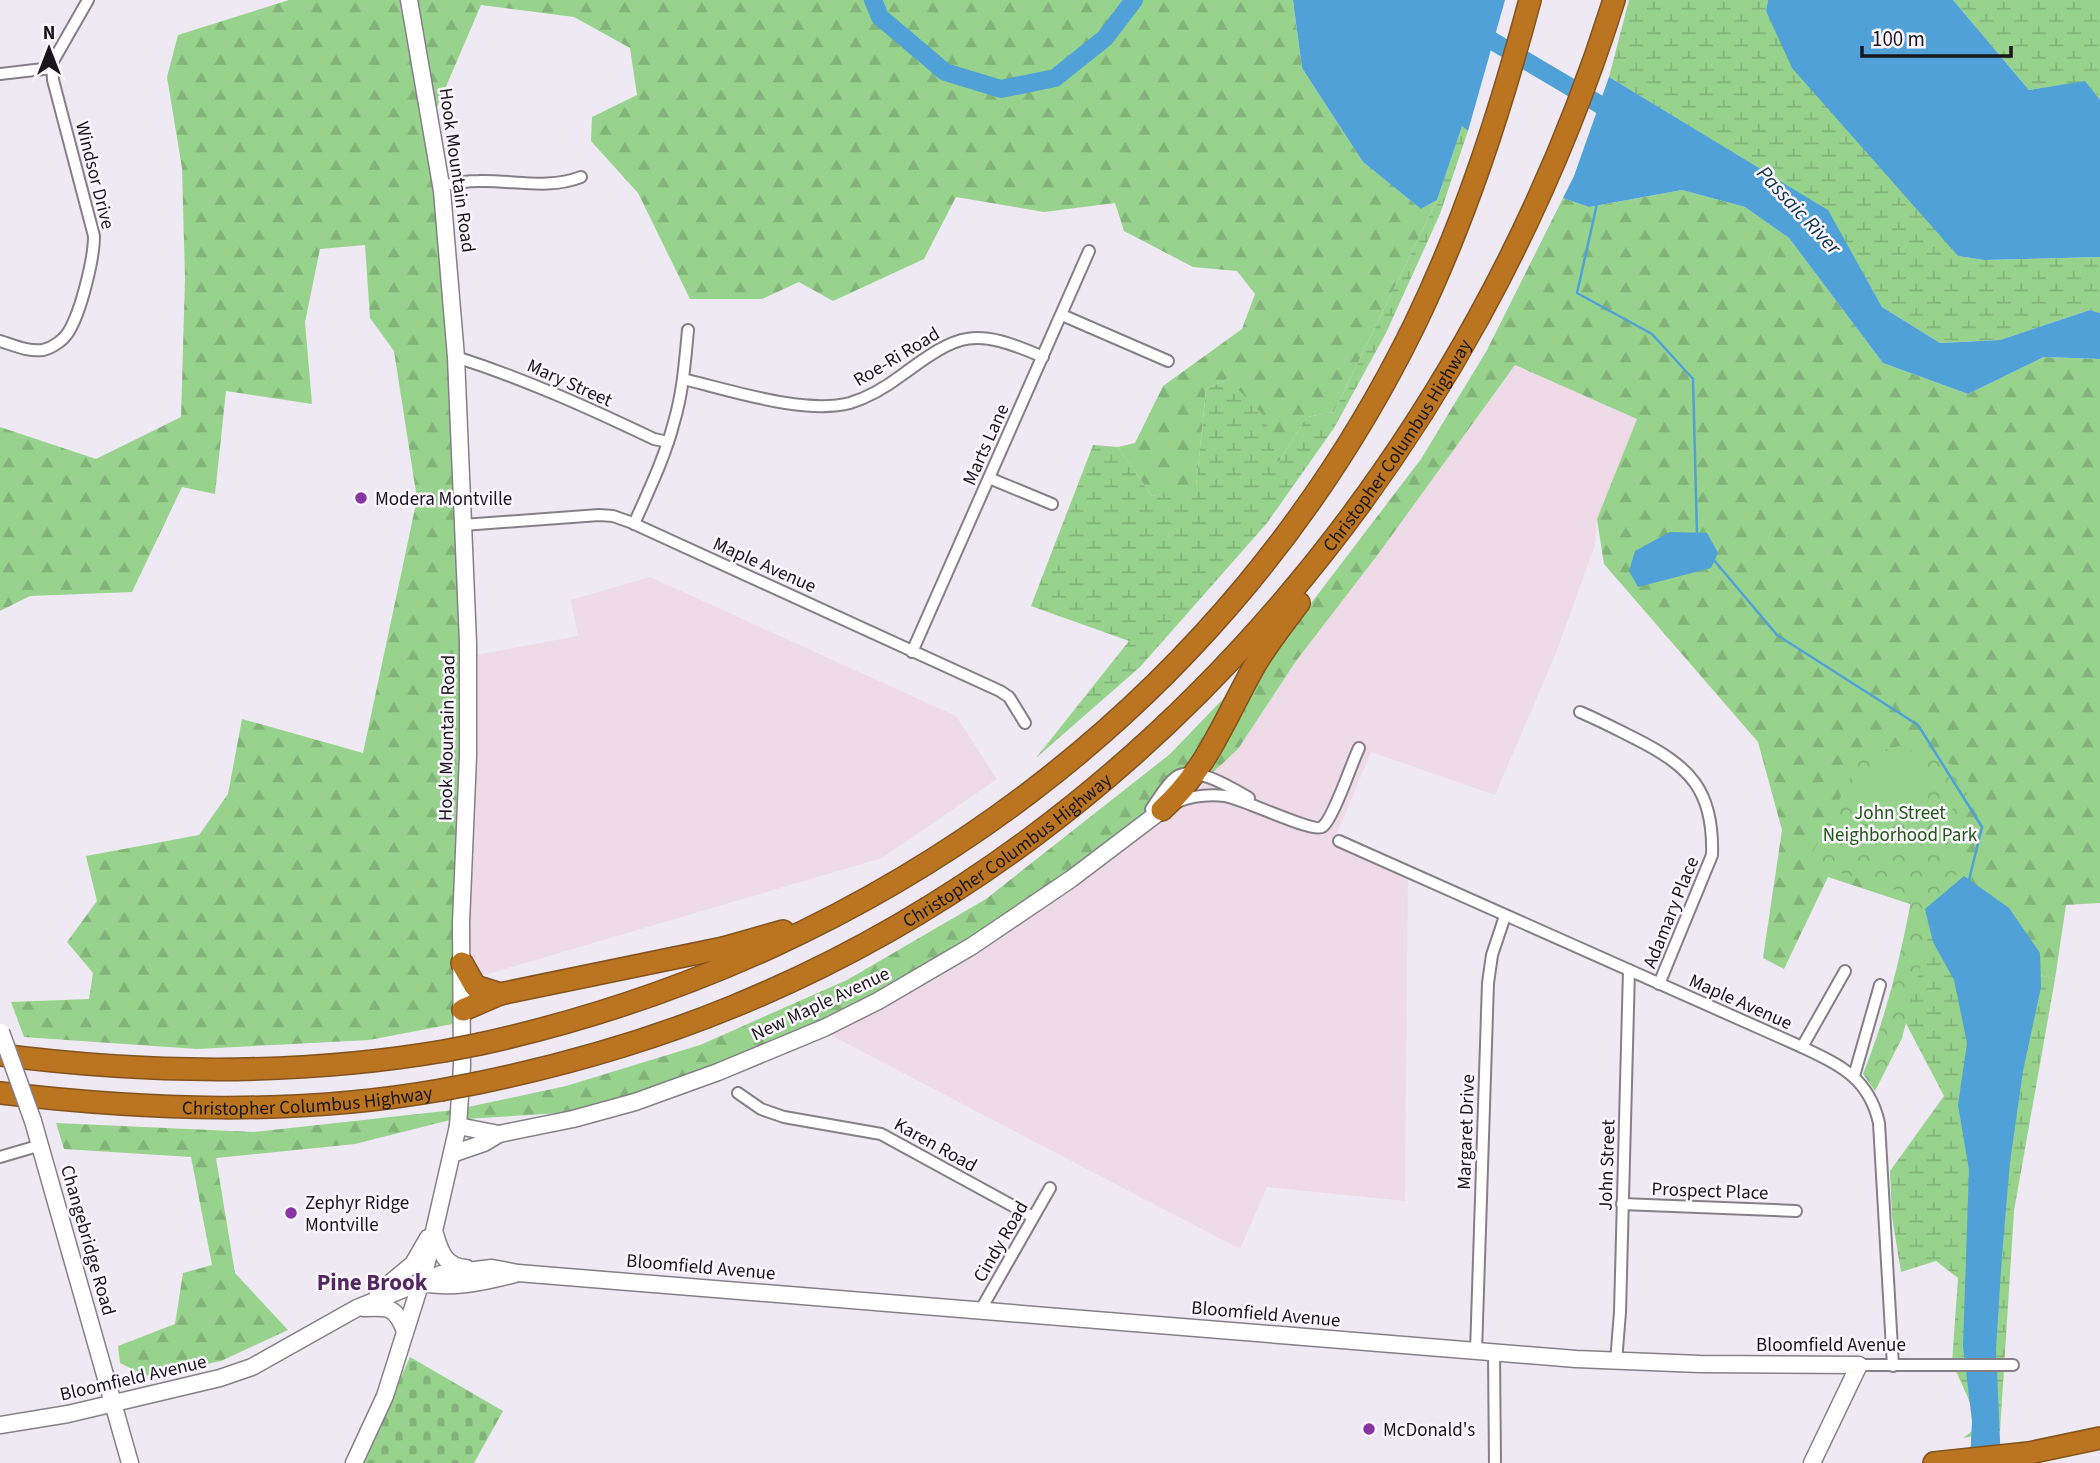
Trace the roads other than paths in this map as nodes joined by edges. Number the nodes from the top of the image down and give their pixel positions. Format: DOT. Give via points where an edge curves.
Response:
graph roads {
  1 [pos="88,0"];
  2 [pos="409,0"];
  3 [pos="1614,0"];
  4 [pos="1530,2"];
  5 [pos="52,68"];
  6 [pos="0,74"];
  7 [pos="581,177"];
  8 [pos="442,186"];
  9 [pos="1089,251"];
  10 [pos="1062,315"];
  11 [pos="688,330"];
  12 [pos="0,341"];
  13 [pos="456,357"];
  14 [pos="1042,357"];
  15 [pos="1168,361"];
  16 [pos="682,380"];
  17 [pos="668,442"];
  18 [pos="1396,452"];
  19 [pos="989,478"];
  20 [pos="1052,504"];
  21 [pos="463,524"];
  22 [pos="634,524"];
  23 [pos="912,652"];
  24 [pos="1580,712"];
  25 [pos="1025,723"];
  26 [pos="1359,748"];
  27 [pos="1197,772"];
  28 [pos="1263,808"];
  29 [pos="1162,810"];
  30 [pos="1124,838"];
  31 [pos="1339,841"];
  32 [pos="885,890"];
  33 [pos="1505,916"];
  34 [pos="462,963"];
  35 [pos="1629,970"];
  36 [pos="1845,971"];
  37 [pos="1660,984"];
  38 [pos="1880,985"];
  39 [pos="499,994"];
  40 [pos="463,1010"];
  41 [pos="0,1031"];
  42 [pos="1802,1047"];
  43 [pos="0,1055"];
  44 [pos="1854,1076"];
  45 [pos="0,1093"];
  46 [pos="738,1093"];
  47 [pos="458,1126"];
  48 [pos="499,1134"];
  49 [pos="41,1145"];
  50 [pos="452,1154"];
  51 [pos="0,1157"];
  52 [pos="1050,1188"];
  53 [pos="1622,1205"];
  54 [pos="1796,1211"];
  55 [pos="1033,1217"];
  56 [pos="434,1231"];
  57 [pos="486,1268"];
  58 [pos="518,1273"];
  59 [pos="421,1283"];
  60 [pos="357,1308"];
  61 [pos="980,1311"];
  62 [pos="405,1331"];
  63 [pos="1476,1352"];
  64 [pos="1494,1353"];
  65 [pos="1616,1362"];
  66 [pos="1859,1365"];
  67 [pos="2012,1365"];
  68 [pos="1893,1366"];
  69 [pos="114,1403"];
  70 [pos="0,1425"];
  71 [pos="2100,1438"];
  72 [pos="1943,1462"];
  73 [pos="130,1463"];
  74 [pos="354,1463"];
  75 [pos="1495,1463"];
  76 [pos="1812,1463"];
  1 -- 5 [label="street"];
  2 -- 8 [label="street, Hook Mountain Road"];
  3 -- 18 [label="highway, Christopher Columbus Highway" via="1543,188 1478,318"];
  4 -- 32 [label="highway, Christopher Columbus Highway" via="1486,149 1433,285 1377,394 1318,489 1251,579 1177,662 1096,738 978,831"];
  5 -- 6 [label="street"];
  5 -- 12 [label="street, Windsor Drive" via="94,248 79,305 60,341 30,350"];
  7 -- 8 [label="street" via="557,184 481,181"];
  8 -- 13 [label="street, Hook Mountain Road"];
  9 -- 10 [label="street, Marts Lane"];
  10 -- 14 [label="street, Marts Lane"];
  10 -- 15 [label="street"];
  11 -- 16 [label="street"];
  13 -- 17 [label="street, Mary Street" via="552,391"];
  13 -- 21 [label="street, Hook Mountain Road"];
  14 -- 16 [label="street, Roe-Ri Road" via="993,339 966,338 940,347 868,396 829,407"];
  14 -- 19 [label="street, Marts Lane"];
  16 -- 17 [label="street"];
  17 -- 22 [label="street"];
  18 -- 27 [label="highway" via="1263,652"];
  18 -- 45 [label="highway, Christopher Columbus Highway, bridge" via="1282,604 1204,688 1092,792 969,883 849,953 733,1007 559,1065 441,1090 343,1103 191,1109"];
  19 -- 20 [label="street"];
  19 -- 23 [label="street, Marts Lane"];
  21 -- 22 [label="street, Maple Avenue" via="599,515"];
  21 -- 34 [label="street, Hook Mountain Road" via="468,756"];
  22 -- 23 [label="street, Maple Avenue"];
  23 -- 25 [label="street, Maple Avenue" via="1009,697"];
  24 -- 37 [label="street, Adamary Place" via="1667,755 1692,778 1708,808 1712,855"];
  26 -- 28 [label="street" via="1323,826 1304,826"];
  27 -- 28 [label="street"];
  27 -- 29 [label="highway"];
  27 -- 30 [label="street, New Maple Avenue" via="1184,772 1172,780"];
  28 -- 29 [label="street" via="1212,795"];
  29 -- 30 [label="street, New Maple Avenue"];
  30 -- 48 [label="street, New Maple Avenue" via="972,946 824,1027 635,1102"];
  31 -- 33 [label="street, Maple Avenue"];
  32 -- 39 [label="highway" via="746,943"];
  32 -- 43 [label="highway, Christopher Columbus Highway, bridge" via="788,941 685,985 584,1018 444,1051 340,1066 229,1071 116,1067"];
  33 -- 35 [label="street, Maple Avenue"];
  33 -- 63 [label="street, Margaret Drive" via="1488,983"];
  34 -- 39 [label="highway" via="475,986"];
  34 -- 40 [label="street, Hook Mountain Road"];
  35 -- 37 [label="street, Maple Avenue"];
  35 -- 53 [label="street, John Street"];
  36 -- 42 [label="street"];
  37 -- 42 [label="street, Maple Avenue"];
  38 -- 44 [label="street"];
  39 -- 40 [label="highway"];
  40 -- 47 [label="street, Hook Mountain Road"];
  41 -- 49 [label="street, Changebridge Road, bridge"];
  42 -- 44 [label="street, Maple Avenue"];
  44 -- 68 [label="street, Maple Avenue" via="1868,1094 1879,1123"];
  46 -- 55 [label="street, Karen Road" via="761,1109 784,1117 881,1134"];
  47 -- 48 [label="street, New Maple Avenue"];
  47 -- 50 [label="street, Hook Mountain Road"];
  48 -- 50 [label="street, New Maple Avenue"];
  49 -- 51 [label="street"];
  49 -- 69 [label="street, Changebridge Road"];
  50 -- 56 [label="street, Hook Mountain Road"];
  52 -- 55 [label="street, Cindy Road"];
  53 -- 54 [label="street, Prospect Place"];
  53 -- 65 [label="street, John Street"];
  55 -- 61 [label="street, Cindy Road"];
  56 -- 57 [label="street" via="447,1261 459,1268"];
  56 -- 59 [label="street, Hook Mountain Road"];
  56 -- 60 [label="street" via="413,1264"];
  57 -- 58 [label="street, Bloomfield Avenue"];
  57 -- 59 [label="street, Bloomfield Avenue" via="441,1274"];
  58 -- 59 [label="street, Bloomfield Avenue" via="439,1287"];
  58 -- 61 [label="street, Bloomfield Avenue"];
  59 -- 60 [label="street, Bloomfield Avenue"];
  59 -- 62 [label="street, Hook Mountain Road"];
  60 -- 62 [label="street" via="390,1309"];
  60 -- 69 [label="street, Bloomfield Avenue" via="252,1367"];
  61 -- 63 [label="street, Bloomfield Avenue"];
  62 -- 74 [label="street, Hook Mountain Road" via="384,1396"];
  63 -- 64 [label="street, Bloomfield Avenue"];
  64 -- 65 [label="street, Bloomfield Avenue"];
  64 -- 75 [label="street"];
  65 -- 66 [label="street, Bloomfield Avenue"];
  66 -- 68 [label="street, Bloomfield Avenue"];
  66 -- 76 [label="street"];
  67 -- 68 [label="street, Bloomfield Avenue"];
  69 -- 70 [label="street, Bloomfield Avenue"];
  69 -- 73 [label="street, Changebridge Road"];
  71 -- 72 [label="highway" via="2004,1457"];
}
